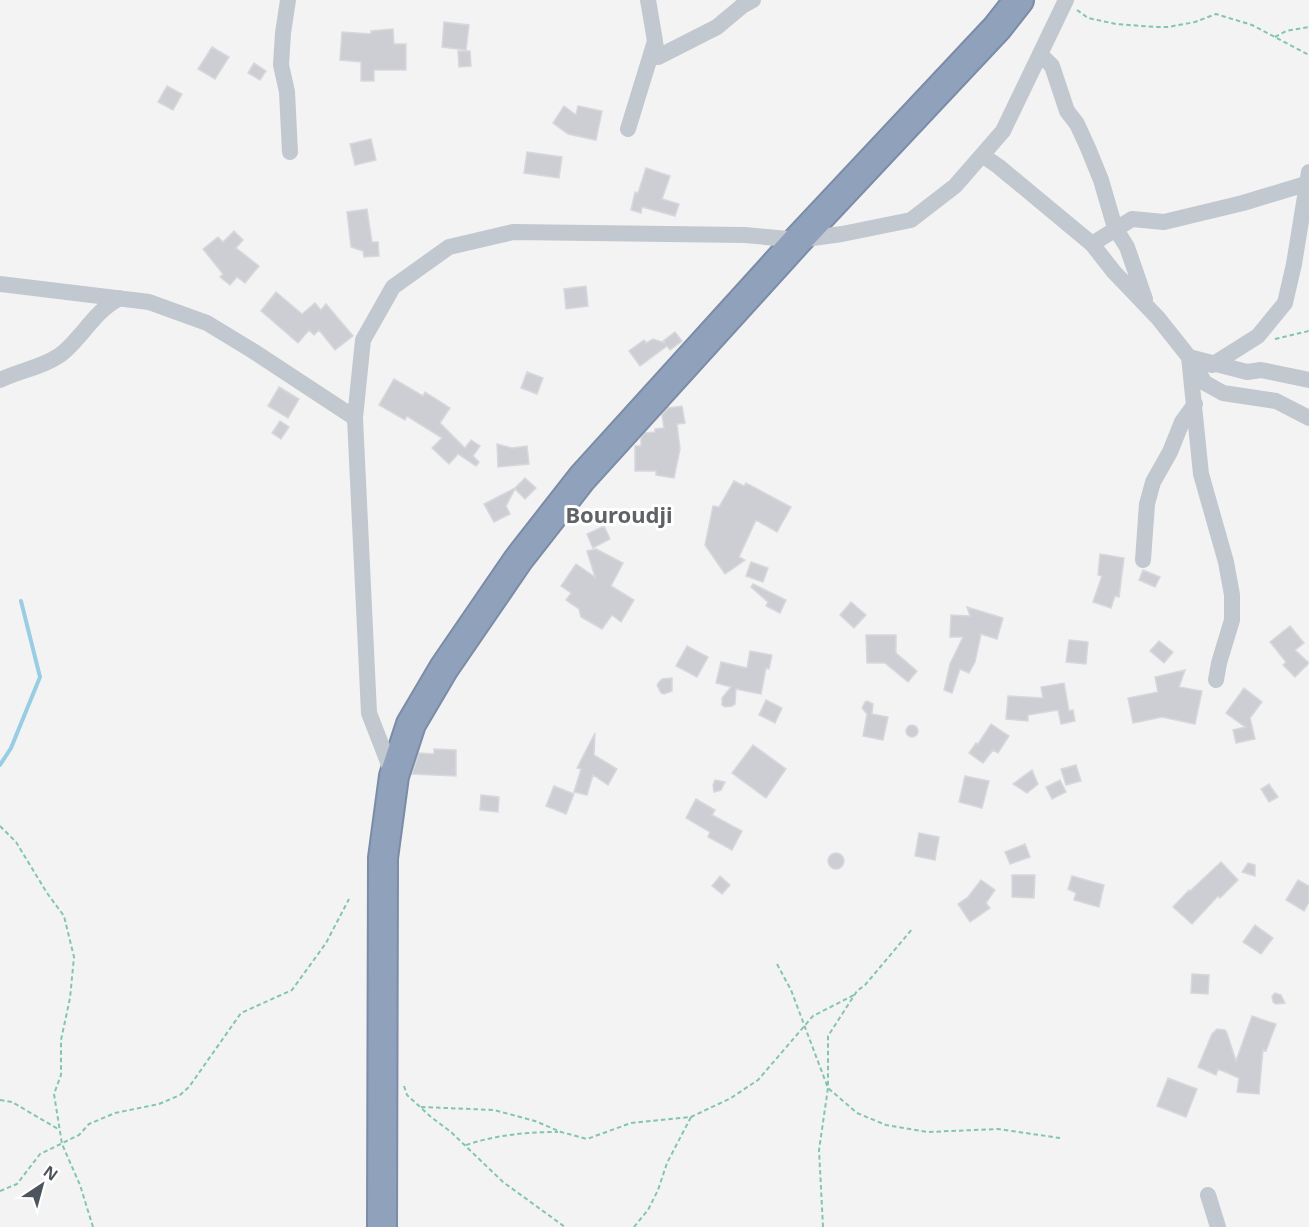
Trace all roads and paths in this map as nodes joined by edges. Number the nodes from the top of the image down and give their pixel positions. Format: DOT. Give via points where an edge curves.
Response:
graph roads {
  1 [pos="288,0"];
  2 [pos="648,0"];
  3 [pos="753,0"];
  4 [pos="1019,0"];
  5 [pos="1066,0"];
  6 [pos="1309,27"];
  7 [pos="1275,37"];
  8 [pos="655,41"];
  9 [pos="1040,54"];
  10 [pos="1309,55"];
  11 [pos="628,129"];
  12 [pos="290,152"];
  13 [pos="982,155"];
  14 [pos="1308,180"];
  15 [pos="1115,228"];
  16 [pos="798,240"];
  17 [pos="1092,244"];
  18 [pos="0,284"];
  19 [pos="120,298"];
  20 [pos="1148,307"];
  21 [pos="1309,332"];
  22 [pos="1258,336"];
  23 [pos="1189,357"];
  24 [pos="1212,365"];
  25 [pos="0,380"];
  26 [pos="1309,380"];
  27 [pos="1195,404"];
  28 [pos="1309,417"];
  29 [pos="355,418"];
  30 [pos="1143,560"];
  31 [pos="1216,680"];
  32 [pos="394,776"];
  33 [pos="0,826"];
  34 [pos="349,899"];
  35 [pos="913,928"];
  36 [pos="777,964"];
  37 [pos="856,994"];
  38 [pos="804,1026"];
  39 [pos="403,1086"];
  40 [pos="828,1088"];
  41 [pos="0,1100"];
  42 [pos="421,1107"];
  43 [pos="691,1117"];
  44 [pos="60,1130"];
  45 [pos="561,1132"];
  46 [pos="1060,1138"];
  47 [pos="62,1144"];
  48 [pos="465,1145"];
  49 [pos="0,1191"];
  50 [pos="1208,1195"];
  51 [pos="93,1227"];
  52 [pos="382,1227"];
  53 [pos="565,1227"];
  54 [pos="634,1227"];
  55 [pos="823,1227"];
  56 [pos="1218,1227"];
  1 -- 12 [label="street" via="281,65 287,92"];
  2 -- 8 [label="street"];
  3 -- 8 [label="street" via="717,27 658,57"];
  4 -- 16 [label="highway"];
  5 -- 7 [label="path" via="1088,18 1116,24 1168,27 1216,14"];
  5 -- 9 [label="street"];
  6 -- 7 [label="path"];
  7 -- 10 [label="path"];
  8 -- 11 [label="street"];
  9 -- 13 [label="street" via="1003,131"];
  9 -- 15 [label="street" via="1052,66 1067,111 1088,148"];
  13 -- 16 [label="street" via="956,186 911,220"];
  13 -- 17 [label="street"];
  14 -- 15 [label="street" via="1197,215 1164,222 1132,219"];
  14 -- 22 [label="street" via="1285,303"];
  15 -- 17 [label="street"];
  15 -- 20 [label="street" via="1127,247"];
  16 -- 29 [label="street" via="745,235 513,232 449,247 393,287 363,340"];
  16 -- 32 [label="highway" via="582,478 518,560 411,724"];
  17 -- 20 [label="street"];
  18 -- 19 [label="street"];
  19 -- 25 [label="street" via="107,304 64,352"];
  19 -- 29 [label="street" via="149,302 207,323"];
  20 -- 23 [label="street"];
  21 -- 22 [label="path" via="1268,341"];
  22 -- 24 [label="street"];
  23 -- 24 [label="street"];
  23 -- 27 [label="street"];
  23 -- 28 [label="street" via="1205,383 1223,393 1276,401"];
  24 -- 26 [label="street"];
  27 -- 30 [label="street" via="1153,482 1147,504"];
  27 -- 31 [label="street" via="1201,474 1232,595 1232,620"];
  29 -- 32 [label="street" via="369,713"];
  32 -- 52 [label="highway" via="382,858"];
  33 -- 44 [label="path" via="16,842 64,916 74,957 61,1040 61,1075 54,1094"];
  34 -- 47 [label="path" via="326,942 292,990 241,1013 180,1095 159,1104 115,1113 89,1124"];
  35 -- 37 [label="path"];
  36 -- 38 [label="path"];
  37 -- 38 [label="path" via="813,1016"];
  37 -- 40 [label="path" via="828,1036"];
  38 -- 40 [label="path"];
  38 -- 43 [label="path" via="758,1080"];
  39 -- 42 [label="path"];
  40 -- 46 [label="path" via="857,1113 886,1125 928,1131 998,1129"];
  40 -- 55 [label="path" via="819,1150"];
  41 -- 44 [label="path" via="12,1102"];
  42 -- 45 [label="path" via="494,1110"];
  42 -- 48 [label="path"];
  43 -- 45 [label="path" via="631,1123 587,1139"];
  43 -- 54 [label="path" via="648,1210"];
  44 -- 47 [label="path"];
  45 -- 48 [label="path" via="521,1133"];
  47 -- 49 [label="path" via="40,1154 17,1184"];
  47 -- 51 [label="path"];
  48 -- 53 [label="path" via="503,1182"];
  50 -- 56 [label="street"];
}
